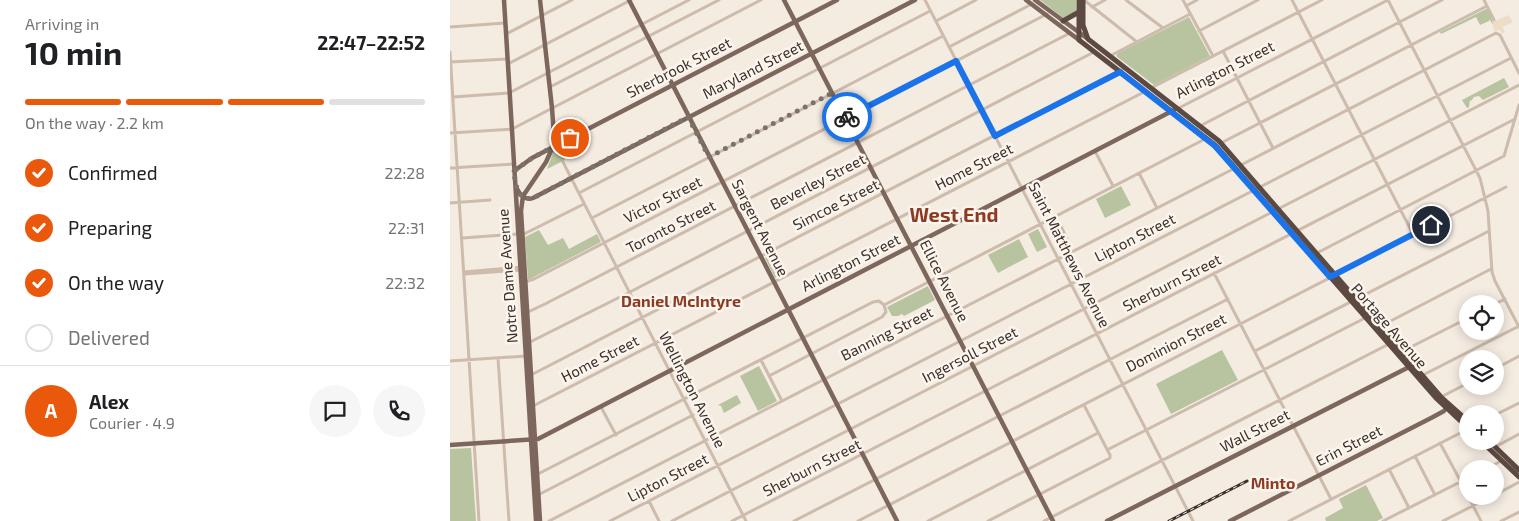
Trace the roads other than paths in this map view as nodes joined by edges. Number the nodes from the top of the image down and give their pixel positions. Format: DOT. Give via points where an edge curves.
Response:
graph roads {
  1 [pos="504,0"];
  2 [pos="540,0"];
  3 [pos="572,0"];
  4 [pos="630,0"];
  5 [pos="688,0"];
  6 [pos="719,0"];
  7 [pos="761,0"];
  8 [pos="784,0"];
  9 [pos="838,0"];
  10 [pos="914,0"];
  11 [pos="925,0"];
  12 [pos="976,0"];
  13 [pos="1026,0"];
  14 [pos="1036,0"];
  15 [pos="1078,0"];
  16 [pos="1083,0"];
  17 [pos="1105,0"];
  18 [pos="1126,0"];
  19 [pos="1136,0"];
  20 [pos="1183,0"];
  21 [pos="1197,0"];
  22 [pos="1258,0"];
  23 [pos="1292,0"];
  24 [pos="1322,0"];
  25 [pos="1388,0"];
  26 [pos="1442,0"];
  27 [pos="1484,0"];
  28 [pos="1130,3"];
  29 [pos="1031,4"];
  30 [pos="1186,6"];
  31 [pos="1488,6"];
  32 [pos="1092,7"];
  33 [pos="930,11"];
  34 [pos="1051,12"];
  35 [pos="1079,12"];
  36 [pos="1298,12"];
  37 [pos="1190,14"];
  38 [pos="1045,15"];
  39 [pos="542,16"];
  40 [pos="1494,20"];
  41 [pos="936,21"];
  42 [pos="1063,21"];
  43 [pos="1400,21"];
  44 [pos="795,22"];
  45 [pos="505,23"];
  46 [pos="641,24"];
  47 [pos="450,27"];
  48 [pos="1163,28"];
  49 [pos="1199,31"];
  50 [pos="1079,32"];
  51 [pos="1070,33"];
  52 [pos="506,34"];
  53 [pos="943,36"];
  54 [pos="648,37"];
  55 [pos="1088,39"];
  56 [pos="1312,39"];
  57 [pos="1078,40"];
  58 [pos="1137,42"];
  59 [pos="545,45"];
  60 [pos="1412,45"];
  61 [pos="949,47"];
  62 [pos="1222,51"];
  63 [pos="450,52"];
  64 [pos="1094,52"];
  65 [pos="812,53"];
  66 [pos="656,54"];
  67 [pos="1109,56"];
  68 [pos="1213,56"];
  69 [pos="1511,58"];
  70 [pos="956,61"];
  71 [pos="1324,61"];
  72 [pos="450,62"];
  73 [pos="507,62"];
  74 [pos="820,68"];
  75 [pos="1125,68"];
  76 [pos="1425,71"];
  77 [pos="549,72"];
  78 [pos="1120,72"];
  79 [pos="1519,73"];
  80 [pos="1237,78"];
  81 [pos="1336,84"];
  82 [pos="672,85"];
  83 [pos="1519,85"];
  84 [pos="969,86"];
  85 [pos="550,87"];
  86 [pos="1148,90"];
  87 [pos="509,93"];
  88 [pos="832,93"];
  89 [pos="1438,96"];
  90 [pos="453,97"];
  91 [pos="1248,100"];
  92 [pos="1519,105"];
  93 [pos="552,108"];
  94 [pos="1177,108"];
  95 [pos="982,110"];
  96 [pos="1349,110"];
  97 [pos="1172,112"];
  98 [pos="688,117"];
  99 [pos="845,118"];
  100 [pos="1515,119"];
  101 [pos="1451,121"];
  102 [pos="1260,123"];
  103 [pos="1200,126"];
  104 [pos="554,128"];
  105 [pos="512,129"];
  106 [pos="455,132"];
  107 [pos="697,132"];
  108 [pos="450,133"];
  109 [pos="1362,135"];
  110 [pos="995,136"];
  111 [pos="1209,136"];
  112 [pos="570,138"];
  113 [pos="858,143"];
  114 [pos="1221,143"];
  115 [pos="1464,145"];
  116 [pos="552,148"];
  117 [pos="1273,148"];
  118 [pos="1095,151"];
  119 [pos="709,157"];
  120 [pos="532,158"];
  121 [pos="1374,159"];
  122 [pos="563,162"];
  123 [pos="1008,162"];
  124 [pos="514,164"];
  125 [pos="457,167"];
  126 [pos="1238,167"];
  127 [pos="450,168"];
  128 [pos="871,168"];
  129 [pos="1477,170"];
  130 [pos="514,171"];
  131 [pos="1139,173"];
  132 [pos="571,178"];
  133 [pos="722,182"];
  134 [pos="515,183"];
  135 [pos="1388,184"];
  136 [pos="1113,186"];
  137 [pos="1506,187"];
  138 [pos="1257,188"];
  139 [pos="1022,189"];
  140 [pos="579,193"];
  141 [pos="884,193"];
  142 [pos="523,196"];
  143 [pos="1486,197"];
  144 [pos="490,200"];
  145 [pos="460,202"];
  146 [pos="450,203"];
  147 [pos="584,204"];
  148 [pos="735,207"];
  149 [pos="1157,208"];
  150 [pos="1401,209"];
  151 [pos="1276,210"];
  152 [pos="592,218"];
  153 [pos="897,219"];
  154 [pos="1040,224"];
  155 [pos="1490,230"];
  156 [pos="747,231"];
  157 [pos="1295,232"];
  158 [pos="520,234"];
  159 [pos="1413,234"];
  160 [pos="462,238"];
  161 [pos="604,243"];
  162 [pos="911,246"];
  163 [pos="1317,253"];
  164 [pos="760,257"];
  165 [pos="1058,259"];
  166 [pos="617,267"];
  167 [pos="522,268"];
  168 [pos="1491,269"];
  169 [pos="464,273"];
  170 [pos="1214,273"];
  171 [pos="1333,276"];
  172 [pos="525,282"];
  173 [pos="774,282"];
  174 [pos="930,282"];
  175 [pos="1071,284"];
  176 [pos="629,292"];
  177 [pos="1502,295"];
  178 [pos="1228,299"];
  179 [pos="1504,299"];
  180 [pos="1354,300"];
  181 [pos="884,305"];
  182 [pos="788,309"];
  183 [pos="1084,309"];
  184 [pos="525,313"];
  185 [pos="948,316"];
  186 [pos="1368,316"];
  187 [pos="643,318"];
  188 [pos="1240,323"];
  189 [pos="1459,323"];
  190 [pos="1381,326"];
  191 [pos="1519,327"];
  192 [pos="1096,334"];
  193 [pos="803,339"];
  194 [pos="960,341"];
  195 [pos="527,343"];
  196 [pos="656,343"];
  197 [pos="1389,344"];
  198 [pos="1254,351"];
  199 [pos="1403,351"];
  200 [pos="1396,352"];
  201 [pos="811,354"];
  202 [pos="528,356"];
  203 [pos="1519,356"];
  204 [pos="498,358"];
  205 [pos="469,360"];
  206 [pos="761,360"];
  207 [pos="1110,360"];
  208 [pos="450,361"];
  209 [pos="1504,364"];
  210 [pos="1411,365"];
  211 [pos="973,366"];
  212 [pos="670,370"];
  213 [pos="1264,370"];
  214 [pos="531,375"];
  215 [pos="1423,375"];
  216 [pos="769,376"];
  217 [pos="824,380"];
  218 [pos="1122,384"];
  219 [pos="1459,388"];
  220 [pos="986,390"];
  221 [pos="1441,397"];
  222 [pos="684,399"];
  223 [pos="1280,400"];
  224 [pos="782,401"];
  225 [pos="1519,403"];
  226 [pos="837,404"];
  227 [pos="1084,405"];
  228 [pos="601,406"];
  229 [pos="1448,406"];
  230 [pos="531,407"];
  231 [pos="1504,410"];
  232 [pos="1459,414"];
  233 [pos="693,415"];
  234 [pos="999,416"];
  235 [pos="1459,419"];
  236 [pos="1293,426"];
  237 [pos="850,429"];
  238 [pos="1146,430"];
  239 [pos="1098,433"];
  240 [pos="1459,434"];
  241 [pos="1519,434"];
  242 [pos="616,435"];
  243 [pos="534,439"];
  244 [pos="706,440"];
  245 [pos="504,442"];
  246 [pos="1012,442"];
  247 [pos="1440,443"];
  248 [pos="1504,443"];
  249 [pos="474,444"];
  250 [pos="450,445"];
  251 [pos="1107,450"];
  252 [pos="1494,450"];
  253 [pos="1494,450"];
  254 [pos="862,454"];
  255 [pos="1415,456"];
  256 [pos="1501,460"];
  257 [pos="1162,461"];
  258 [pos="1504,463"];
  259 [pos="718,465"];
  260 [pos="1518,468"];
  261 [pos="1389,469"];
  262 [pos="1027,470"];
  263 [pos="536,476"];
  264 [pos="1319,476"];
  265 [pos="1519,477"];
  266 [pos="875,479"];
  267 [pos="1459,480"];
  268 [pos="1459,482"];
  269 [pos="1519,482"];
  270 [pos="1174,486"];
  271 [pos="730,490"];
  272 [pos="1504,490"];
  273 [pos="1040,494"];
  274 [pos="537,495"];
  275 [pos="1434,495"];
  276 [pos="1331,499"];
  277 [pos="649,501"];
  278 [pos="889,505"];
  279 [pos="1473,506"];
  280 [pos="1409,508"];
  281 [pos="1519,512"];
  282 [pos="744,515"];
  283 [pos="1052,519"];
  284 [pos="479,521"];
  285 [pos="509,521"];
  286 [pos="536,521"];
  287 [pos="540,521"];
  288 [pos="549,521"];
  289 [pos="610,521"];
  290 [pos="659,521"];
  291 [pos="672,521"];
  292 [pos="732,521"];
  293 [pos="746,521"];
  294 [pos="794,521"];
  295 [pos="858,521"];
  296 [pos="896,521"];
  297 [pos="928,521"];
  298 [pos="988,521"];
  299 [pos="1044,521"];
  300 [pos="1107,521"];
  301 [pos="1193,521"];
  302 [pos="1230,521"];
  303 [pos="1288,521"];
  304 [pos="1383,521"];
  305 [pos="1443,521"];
  306 [pos="1481,521"];
  307 [pos="1501,521"];
  1 -- 45 [label="main road, Notre Dame Avenue"];
  2 -- 39 [label="main road"];
  3 -- 39 [label="street"];
  4 -- 46 [label="main road, Sargent Avenue"];
  4 -- 59 [label="street"];
  5 -- 46 [label="street"];
  6 -- 54 [label="street"];
  7 -- 66 [label="street"];
  8 -- 44 [label="main road, Ellice Avenue"];
  9 -- 44 [label="main road, Sherbrook Street"];
  10 -- 65 [label="main road, Maryland Street"];
  11 -- 33 [label="street, Saint Matthews Avenue"];
  12 -- 41 [label="street"];
  13 -- 29 [label="main road, Portage Avenue"];
  14 -- 34 [label="main road, Portage Avenue"];
  15 -- 35 [label="highway"];
  16 -- 32 [label="street"];
  16 -- 55 [label="highway" via="1083,25"];
  17 -- 32 [label="street"];
  18 -- 28 [label="street"];
  19 -- 28 [label="street"];
  20 -- 30 [label="street"];
  21 -- 30 [label="street"];
  22 -- 49 [label="street"];
  23 -- 36 [label="street"];
  24 -- 36 [label="street, Home Street"];
  25 -- 43 [label="street"];
  25 -- 56 [label="street, Arlington Street"];
  26 -- 43 [label="street"];
  27 -- 31 [label="street"];
  28 -- 48 [label="street"];
  29 -- 38 [label="main road, Portage Avenue"];
  29 -- 61 [label="street"];
  30 -- 37 [label="street"];
  31 -- 40 [label="street"];
  31 -- 60 [label="street"];
  32 -- 58 [label="street"];
  33 -- 41 [label="street, Saint Matthews Avenue"];
  33 -- 74 [label="street"];
  34 -- 38 [label="street, Victor Street"];
  34 -- 42 [label="main road, Portage Avenue"];
  35 -- 42 [label="highway"];
  35 -- 50 [label="highway"];
  36 -- 56 [label="street"];
  36 -- 62 [label="street, Home Street"];
  37 -- 48 [label="street"];
  37 -- 49 [label="street"];
  38 -- 51 [label="main road, Portage Avenue"];
  38 -- 70 [label="street, Victor Street"];
  39 -- 52 [label="street"];
  39 -- 59 [label="main road"];
  41 -- 53 [label="street, Saint Matthews Avenue"];
  42 -- 50 [label="main road, Portage Avenue"];
  43 -- 60 [label="street"];
  43 -- 71 [label="street"];
  44 -- 65 [label="main road, Ellice Avenue"];
  44 -- 82 [label="main road, Sherbrook Street"];
  45 -- 47 [label="street"];
  45 -- 52 [label="main road, Notre Dame Avenue"];
  46 -- 54 [label="main road, Sargent Avenue"];
  46 -- 77 [label="street"];
  48 -- 58 [label="street"];
  49 -- 68 [label="street"];
  50 -- 55 [label="main road, Portage Avenue"];
  50 -- 57 [label="highway"];
  51 -- 57 [label="main road, Portage Avenue"];
  51 -- 84 [label="street, Toronto Street"];
  52 -- 73 [label="main road, Notre Dame Avenue"];
  53 -- 61 [label="street, Saint Matthews Avenue"];
  53 -- 88 [label="street"];
  54 -- 66 [label="main road, Sargent Avenue"];
  54 -- 85 [label="street"];
  55 -- 67 [label="highway, Portage Avenue"];
  56 -- 71 [label="street"];
  56 -- 80 [label="street, Arlington Street"];
  57 -- 64 [label="highway, Portage Avenue"];
  58 -- 67 [label="street"];
  59 -- 73 [label="street"];
  59 -- 77 [label="main road"];
  60 -- 76 [label="street"];
  60 -- 81 [label="street"];
  61 -- 70 [label="street, Saint Matthews Avenue"];
  62 -- 68 [label="street, Home Street"];
  62 -- 80 [label="street"];
  63 -- 72 [label="street"];
  64 -- 78 [label="highway, Portage Avenue"];
  64 -- 95 [label="street, Beverley Street"];
  65 -- 74 [label="main road, Ellice Avenue"];
  65 -- 98 [label="main road, Maryland Street"];
  66 -- 82 [label="main road, Sargent Avenue"];
  66 -- 93 [label="street"];
  67 -- 75 [label="highway, Portage Avenue"];
  68 -- 86 [label="street, Home Street"];
  69 -- 76 [label="street, Banning Street" via="1498,33"];
  69 -- 79 [label="street"];
  69 -- 89 [label="street, Lipton Street"];
  70 -- 84 [label="street, Saint Matthews Avenue"];
  70 -- 99 [label="street, Victor Street"];
  71 -- 81 [label="street"];
  71 -- 91 [label="street"];
  72 -- 73 [label="street"];
  72 -- 90 [label="street"];
  73 -- 87 [label="main road, Notre Dame Avenue"];
  74 -- 88 [label="main road, Ellice Avenue"];
  74 -- 107 [label="street"];
  75 -- 78 [label="street, Simcoe Street"];
  75 -- 86 [label="highway, Portage Avenue"];
  76 -- 89 [label="street"];
  76 -- 96 [label="street, Banning Street"];
  77 -- 85 [label="main road"];
  77 -- 87 [label="street"];
  78 -- 86 [label="highway, Portage Avenue"];
  78 -- 110 [label="street, Simcoe Street"];
  80 -- 91 [label="street"];
  80 -- 94 [label="street, Arlington Street"];
  81 -- 96 [label="street"];
  81 -- 102 [label="street"];
  82 -- 98 [label="main road, Sargent Avenue"];
  82 -- 112 [label="main road, Sherbrook Street"];
  83 -- 101 [label="street, Ingersoll Street"];
  84 -- 95 [label="street, Saint Matthews Avenue"];
  84 -- 113 [label="street, Toronto Street"];
  85 -- 93 [label="main road"];
  86 -- 94 [label="highway, Portage Avenue"];
  86 -- 97 [label="highway, Portage Avenue"];
  86 -- 123 [label="street, Home Street"];
  87 -- 90 [label="street"];
  87 -- 105 [label="main road, Notre Dame Avenue"];
  88 -- 99 [label="main road, Ellice Avenue"];
  88 -- 119 [label="street"];
  89 -- 101 [label="street"];
  89 -- 109 [label="street, Lipton Street"];
  90 -- 106 [label="street"];
  91 -- 102 [label="street"];
  91 -- 103 [label="street"];
  92 -- 100 [label="street"];
  93 -- 104 [label="main road"];
  93 -- 105 [label="street"];
  94 -- 97 [label="main road, Arlington Street"];
  94 -- 103 [label="highway, Portage Avenue"];
  95 -- 110 [label="street, Saint Matthews Avenue"];
  95 -- 128 [label="street, Beverley Street"];
  96 -- 109 [label="street"];
  96 -- 117 [label="street, Banning Street"];
  97 -- 111 [label="highway, Portage Avenue"];
  97 -- 118 [label="main road, Arlington Street"];
  98 -- 107 [label="main road, Sargent Avenue"];
  98 -- 132 [label="main road, Maryland Street"];
  99 -- 113 [label="main road, Ellice Avenue"];
  99 -- 133 [label="street, Victor Street"];
  100 -- 115 [label="street, Sherburn Street"];
  100 -- 129 [label="street" via="1504,156"];
  101 -- 115 [label="street"];
  101 -- 121 [label="street, Ingersoll Street"];
  102 -- 114 [label="street"];
  102 -- 117 [label="street"];
  103 -- 111 [label="highway, Portage Avenue"];
  104 -- 112 [label="main road" via="559,137"];
  104 -- 116 [label="main road"];
  105 -- 106 [label="street"];
  105 -- 124 [label="main road, Notre Dame Avenue"];
  106 -- 108 [label="street"];
  106 -- 125 [label="street"];
  107 -- 119 [label="main road, Sargent Avenue"];
  107 -- 140 [label="street"];
  109 -- 121 [label="street"];
  109 -- 138 [label="street, Lipton Street"];
  110 -- 123 [label="street, Saint Matthews Avenue"];
  110 -- 141 [label="street, Simcoe Street"];
  111 -- 114 [label="highway, Portage Avenue"];
  111 -- 126 [label="highway, Portage Avenue"];
  111 -- 131 [label="street"];
  112 -- 116 [label="main road, Sherbrook Street"];
  113 -- 128 [label="main road, Ellice Avenue"];
  113 -- 148 [label="street, Toronto Street"];
  114 -- 126 [label="highway, Portage Avenue"];
  115 -- 129 [label="street"];
  115 -- 135 [label="street, Sherburn Street"];
  116 -- 120 [label="main road, Sherbrook Street"];
  116 -- 142 [label="main road" via="544,167"];
  117 -- 126 [label="street, Banning Street"];
  118 -- 136 [label="street"];
  118 -- 139 [label="main road, Arlington Street"];
  119 -- 133 [label="main road, Sargent Avenue"];
  119 -- 152 [label="street"];
  120 -- 124 [label="main road, Sherbrook Street"];
  120 -- 130 [label="main road, Sherbrook Street"];
  121 -- 135 [label="street"];
  121 -- 151 [label="street, Ingersoll Street"];
  122 -- 132 [label="street, Wellington Avenue"];
  123 -- 139 [label="street, Saint Matthews Avenue"];
  123 -- 153 [label="street, Home Street"];
  124 -- 125 [label="street, Sherbrook Street"];
  124 -- 130 [label="main road, Notre Dame Avenue"];
  125 -- 127 [label="street, Sherbrook Street"];
  125 -- 145 [label="street"];
  126 -- 138 [label="highway, Portage Avenue"];
  126 -- 149 [label="street, Banning Street"];
  128 -- 141 [label="main road, Ellice Avenue"];
  128 -- 156 [label="street, Beverley Street"];
  129 -- 143 [label="street"];
  129 -- 150 [label="street"];
  130 -- 134 [label="main road, Notre Dame Avenue"];
  131 -- 136 [label="street"];
  131 -- 149 [label="street"];
  132 -- 140 [label="street, Wellington Avenue"];
  132 -- 142 [label="main road, Maryland Street" via="532,198"];
  133 -- 148 [label="main road, Sargent Avenue"];
  133 -- 161 [label="street, Victor Street"];
  134 -- 142 [label="main road"];
  134 -- 158 [label="main road, Notre Dame Avenue"];
  135 -- 150 [label="street"];
  135 -- 157 [label="street, Sherburn Street"];
  136 -- 154 [label="street"];
  137 -- 143 [label="street, Dominion Street"];
  138 -- 151 [label="highway, Portage Avenue"];
  138 -- 175 [label="street, Lipton Street"];
  139 -- 154 [label="street, Saint Matthews Avenue"];
  139 -- 162 [label="main road, Arlington Street"];
  140 -- 147 [label="street, Wellington Avenue"];
  141 -- 153 [label="main road, Ellice Avenue"];
  141 -- 164 [label="street, Simcoe Street"];
  142 -- 158 [label="main road, Notre Dame Avenue"];
  143 -- 155 [label="street"];
  143 -- 159 [label="street, Dominion Street"];
  144 -- 145 [label="street"];
  145 -- 146 [label="street"];
  145 -- 160 [label="street"];
  147 -- 152 [label="street, Wellington Avenue"];
  147 -- 158 [label="street"];
  148 -- 156 [label="main road, Sargent Avenue"];
  148 -- 166 [label="street, Toronto Street"];
  149 -- 165 [label="street, Banning Street"];
  150 -- 159 [label="street"];
  150 -- 163 [label="street"];
  151 -- 157 [label="highway, Portage Avenue"];
  151 -- 183 [label="street, Ingersoll Street"];
  152 -- 161 [label="street, Wellington Avenue"];
  153 -- 162 [label="main road, Ellice Avenue"];
  153 -- 173 [label="street, Home Street"];
  154 -- 165 [label="street, Saint Matthews Avenue"];
  154 -- 174 [label="street"];
  155 -- 168 [label="street"];
  155 -- 180 [label="street"];
  156 -- 164 [label="main road, Sargent Avenue"];
  156 -- 176 [label="street, Beverley Street"];
  157 -- 163 [label="highway, Portage Avenue"];
  157 -- 170 [label="street, Sherburn Street"];
  157 -- 171 [label="highway, Portage Avenue"];
  158 -- 160 [label="street"];
  158 -- 167 [label="main road, Notre Dame Avenue"];
  159 -- 171 [label="street, Dominion Street"];
  160 -- 169 [label="street"];
  161 -- 166 [label="street, Wellington Avenue"];
  161 -- 172 [label="street, Victor Street"];
  162 -- 174 [label="main road, Ellice Avenue"];
  162 -- 182 [label="main road, Arlington Street"];
  163 -- 171 [label="highway, Portage Avenue"];
  164 -- 173 [label="main road, Sargent Avenue"];
  164 -- 187 [label="street, Simcoe Street"];
  165 -- 175 [label="street, Saint Matthews Avenue"];
  165 -- 185 [label="street, Banning Street"];
  166 -- 176 [label="street, Wellington Avenue"];
  166 -- 184 [label="street, Toronto Street"];
  167 -- 169 [label="street"];
  167 -- 172 [label="main road, Notre Dame Avenue"];
  167 -- 184 [label="main road, Notre Dame Avenue"];
  168 -- 177 [label="street"];
  168 -- 190 [label="street"];
  169 -- 205 [label="street"];
  170 -- 178 [label="street"];
  170 -- 192 [label="street, Sherburn Street"];
  171 -- 180 [label="highway, Portage Avenue"];
  171 -- 188 [label="street, Dominion Street"];
  172 -- 184 [label="main road, Notre Dame Avenue"];
  173 -- 182 [label="main road, Sargent Avenue"];
  173 -- 196 [label="street, Home Street"];
  174 -- 181 [label="street"];
  174 -- 185 [label="main road, Ellice Avenue"];
  175 -- 183 [label="street, Saint Matthews Avenue"];
  175 -- 194 [label="street, Lipton Street"];
  176 -- 187 [label="street, Wellington Avenue"];
  176 -- 195 [label="street, Beverley Street"];
  178 -- 188 [label="street"];
  178 -- 207 [label="street"];
  179 -- 191 [label="street"];
  180 -- 186 [label="highway, Portage Avenue"];
  180 -- 198 [label="street"];
  181 -- 193 [label="street" via="879,301 873,302"];
  181 -- 201 [label="street" via="886,312 882,317"];
  182 -- 193 [label="main road, Sargent Avenue"];
  182 -- 212 [label="main road, Arlington Street"];
  183 -- 192 [label="street, Saint Matthews Avenue"];
  183 -- 211 [label="street, Ingersoll Street"];
  184 -- 195 [label="main road, Notre Dame Avenue"];
  185 -- 194 [label="main road, Ellice Avenue"];
  185 -- 217 [label="street, Banning Street"];
  186 -- 190 [label="highway, Portage Avenue"];
  186 -- 197 [label="highway, Portage Avenue"];
  186 -- 213 [label="street"];
  187 -- 196 [label="street, Wellington Avenue"];
  187 -- 214 [label="street, Simcoe Street"];
  188 -- 198 [label="street"];
  188 -- 218 [label="street, Dominion Street"];
  189 -- 199 [label="street"];
  190 -- 199 [label="highway, Portage Avenue"];
  191 -- 215 [label="street"];
  192 -- 207 [label="street, Saint Matthews Avenue"];
  192 -- 220 [label="street, Sherburn Street"];
  193 -- 201 [label="main road, Sargent Avenue"];
  193 -- 206 [label="street"];
  194 -- 211 [label="main road, Ellice Avenue"];
  194 -- 226 [label="street, Lipton Street"];
  195 -- 202 [label="main road, Notre Dame Avenue"];
  196 -- 212 [label="street, Wellington Avenue"];
  196 -- 230 [label="street, Home Street"];
  197 -- 200 [label="highway, Portage Avenue"];
  197 -- 223 [label="street"];
  198 -- 213 [label="street"];
  199 -- 200 [label="street"];
  199 -- 210 [label="highway, Portage Avenue"];
  200 -- 210 [label="highway, Portage Avenue"];
  201 -- 216 [label="street"];
  201 -- 217 [label="main road, Sargent Avenue"];
  202 -- 204 [label="street"];
  202 -- 214 [label="main road, Notre Dame Avenue"];
  202 -- 230 [label="main road, Notre Dame Avenue"];
  203 -- 209 [label="street"];
  204 -- 205 [label="street"];
  204 -- 245 [label="street"];
  205 -- 208 [label="street"];
  205 -- 249 [label="street"];
  206 -- 216 [label="street"];
  206 -- 222 [label="street"];
  207 -- 218 [label="street, Saint Matthews Avenue"];
  207 -- 234 [label="street"];
  210 -- 215 [label="highway, Portage Avenue"];
  210 -- 229 [label="highway, Portage Avenue" via="1437,399"];
  210 -- 236 [label="main road, Wall Street"];
  211 -- 220 [label="main road, Ellice Avenue"];
  211 -- 237 [label="street, Ingersoll Street"];
  212 -- 222 [label="street, Wellington Avenue"];
  212 -- 228 [label="main road, Arlington Street"];
  213 -- 223 [label="street"];
  213 -- 238 [label="street"];
  214 -- 230 [label="main road, Notre Dame Avenue"];
  215 -- 221 [label="highway, Portage Avenue"];
  216 -- 224 [label="street"];
  217 -- 224 [label="street, Banning Street"];
  217 -- 226 [label="main road, Sargent Avenue"];
  218 -- 227 [label="street, Dominion Street"];
  218 -- 238 [label="street, Saint Matthews Avenue"];
  219 -- 221 [label="street"];
  220 -- 234 [label="main road, Ellice Avenue"];
  220 -- 254 [label="street, Sherburn Street"];
  221 -- 229 [label="highway, Portage Avenue"];
  222 -- 233 [label="street, Wellington Avenue"];
  222 -- 242 [label="street"];
  223 -- 236 [label="street"];
  223 -- 257 [label="street"];
  224 -- 244 [label="street, Banning Street"];
  225 -- 231 [label="street"];
  226 -- 237 [label="main road, Sargent Avenue"];
  226 -- 259 [label="street, Lipton Street"];
  227 -- 239 [label="street"];
  227 -- 246 [label="street, Dominion Street"];
  228 -- 242 [label="street"];
  228 -- 243 [label="main road, Arlington Street"];
  229 -- 232 [label="highway, Portage Avenue"];
  229 -- 235 [label="highway, Portage Avenue"];
  229 -- 264 [label="main road, Erin Street" via="1433,417"];
  230 -- 243 [label="main road, Notre Dame Avenue"];
  233 -- 244 [label="street, Wellington Avenue"];
  233 -- 274 [label="street"];
  234 -- 246 [label="main road, Ellice Avenue"];
  234 -- 266 [label="street"];
  236 -- 264 [label="street"];
  236 -- 270 [label="main road, Wall Street"];
  237 -- 254 [label="main road, Sargent Avenue"];
  237 -- 271 [label="street, Ingersoll Street"];
  238 -- 251 [label="street"];
  238 -- 257 [label="street, Saint Matthews Avenue"];
  239 -- 251 [label="street"];
  239 -- 262 [label="street"];
  240 -- 247 [label="street"];
  241 -- 248 [label="street"];
  242 -- 263 [label="street"];
  243 -- 245 [label="main road, Arlington Street"];
  243 -- 263 [label="main road, Notre Dame Avenue"];
  244 -- 259 [label="street, Wellington Avenue"];
  244 -- 288 [label="street, Banning Street"];
  245 -- 249 [label="main road, Arlington Street"];
  245 -- 285 [label="street"];
  246 -- 262 [label="main road, Ellice Avenue"];
  246 -- 278 [label="street, Dominion Street"];
  247 -- 255 [label="street"];
  247 -- 267 [label="street"];
  249 -- 250 [label="main road, Arlington Street"];
  249 -- 284 [label="street"];
  251 -- 273 [label="street" via="1108,460"];
  252 -- 256 [label="highway"];
  253 -- 260 [label="highway"];
  254 -- 266 [label="main road, Sargent Avenue"];
  254 -- 282 [label="street, Sherburn Street"];
  255 -- 261 [label="street"];
  255 -- 275 [label="street"];
  257 -- 270 [label="street, Saint Matthews Avenue"];
  257 -- 283 [label="street"];
  258 -- 265 [label="highway"];
  259 -- 271 [label="street, Wellington Avenue"];
  259 -- 277 [label="street, Lipton Street"];
  261 -- 276 [label="street"];
  261 -- 280 [label="street"];
  262 -- 273 [label="main road, Ellice Avenue"];
  262 -- 297 [label="street"];
  263 -- 274 [label="main road, Notre Dame Avenue"];
  264 -- 276 [label="street"];
  264 -- 302 [label="main road, Erin Street"];
  266 -- 278 [label="main road, Sargent Avenue"];
  266 -- 294 [label="street"];
  268 -- 275 [label="street"];
  269 -- 272 [label="street"];
  270 -- 300 [label="main road, Wall Street"];
  270 -- 301 [label="street, Saint Matthews Avenue"];
  271 -- 282 [label="street, Wellington Avenue"];
  271 -- 291 [label="street, Ingersoll Street"];
  273 -- 283 [label="main road, Ellice Avenue"];
  273 -- 298 [label="street"];
  274 -- 286 [label="main road, Notre Dame Avenue"];
  274 -- 287 [label="main road, Notre Dame Avenue"];
  275 -- 280 [label="street"];
  276 -- 303 [label="street"];
  277 -- 289 [label="street, Lipton Street"];
  277 -- 290 [label="street"];
  278 -- 295 [label="street, Dominion Street"];
  278 -- 296 [label="main road, Sargent Avenue"];
  279 -- 305 [label="street"];
  279 -- 306 [label="street"];
  280 -- 304 [label="street"];
  281 -- 307 [label="street"];
  282 -- 292 [label="street, Sherburn Street"];
  282 -- 293 [label="street, Wellington Avenue"];
  283 -- 299 [label="street"];
}
